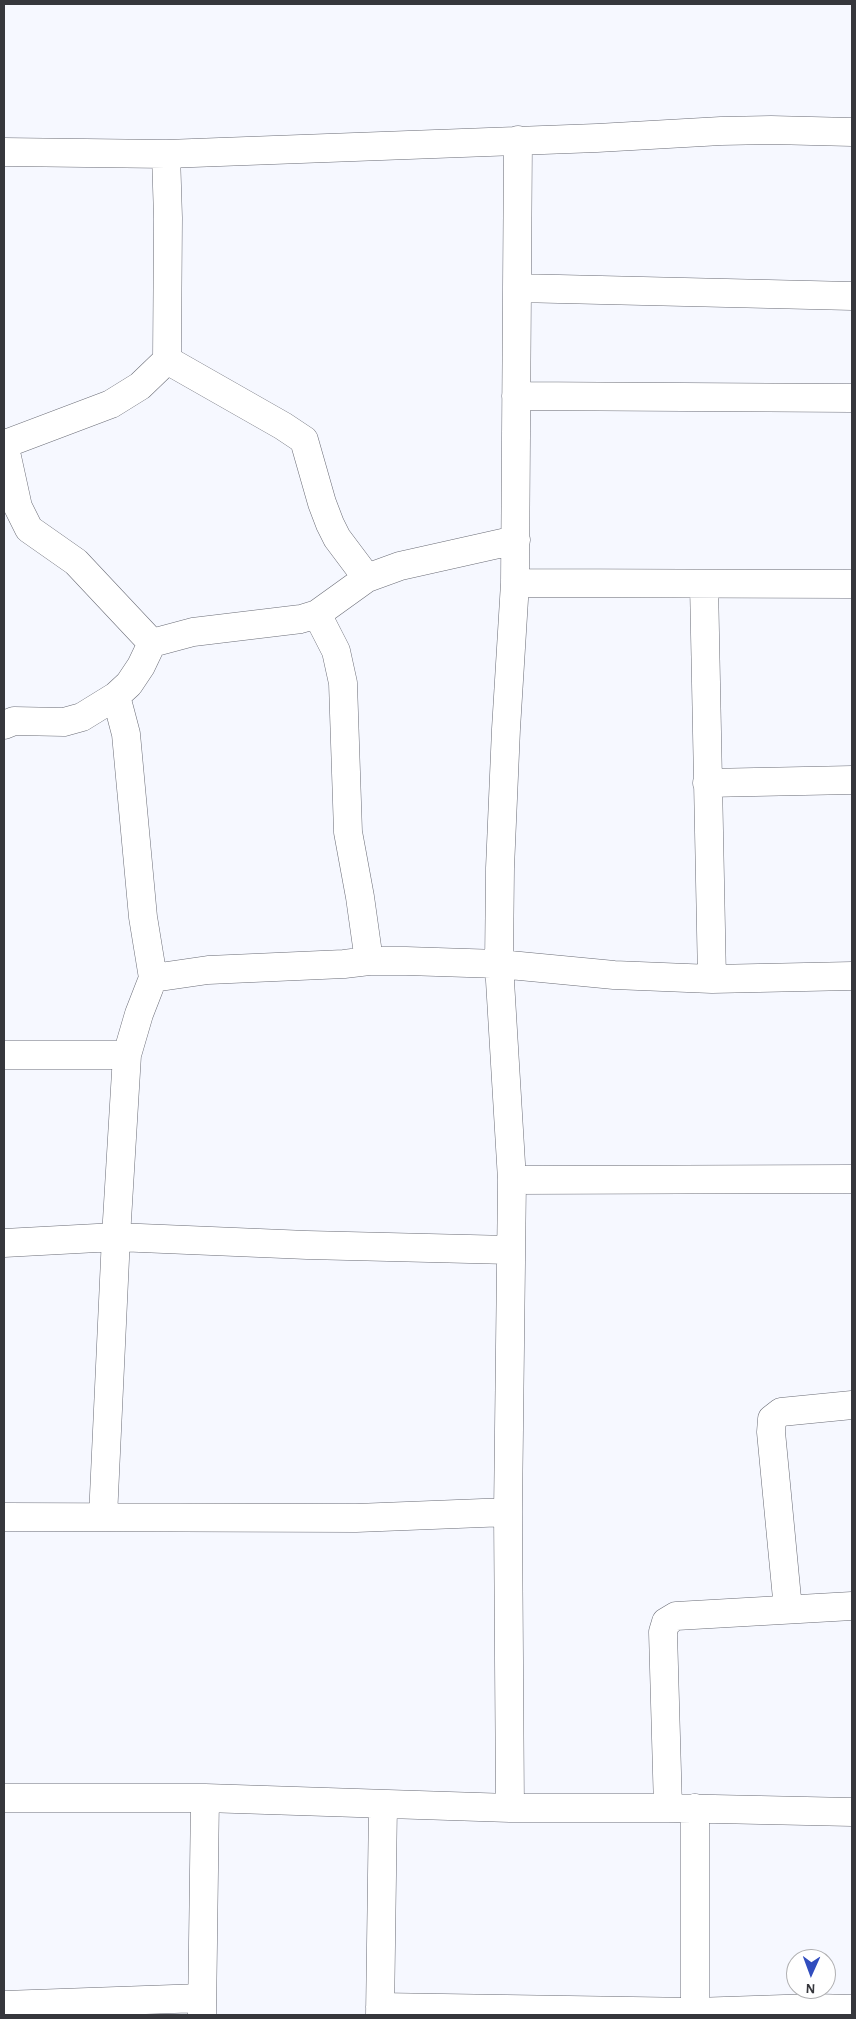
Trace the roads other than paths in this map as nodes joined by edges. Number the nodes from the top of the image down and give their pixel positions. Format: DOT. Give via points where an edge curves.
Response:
graph roads {
  1 [pos="852,132"];
  2 [pos="518,140"];
  3 [pos="4,152"];
  4 [pos="166,154"];
  5 [pos="517,288"];
  6 [pos="852,296"];
  7 [pos="167,360"];
  8 [pos="516,396"];
  9 [pos="852,398"];
  10 [pos="4,443"];
  11 [pos="516,540"];
  12 [pos="367,578"];
  13 [pos="515,583"];
  14 [pos="704,584"];
  15 [pos="852,584"];
  16 [pos="317,614"];
  17 [pos="152,643"];
  18 [pos="116,696"];
  19 [pos="4,725"];
  20 [pos="852,780"];
  21 [pos="707,783"];
  22 [pos="369,961"];
  23 [pos="499,964"];
  24 [pos="852,976"];
  25 [pos="153,978"];
  26 [pos="712,979"];
  27 [pos="4,1054"];
  28 [pos="127,1055"];
  29 [pos="852,1179"];
  30 [pos="512,1180"];
  31 [pos="116,1237"];
  32 [pos="4,1243"];
  33 [pos="510,1250"];
  34 [pos="852,1405"];
  35 [pos="508,1512"];
  36 [pos="4,1517"];
  37 [pos="104,1517"];
  38 [pos="852,1606"];
  39 [pos="788,1609"];
  40 [pos="4,1798"];
  41 [pos="205,1798"];
  42 [pos="383,1805"];
  43 [pos="510,1808"];
  44 [pos="681,1808"];
  45 [pos="852,1812"];
  46 [pos="202,2007"];
  47 [pos="9,2009"];
  48 [pos="852,2009"];
  49 [pos="380,2011"];
  50 [pos="695,2014"];
  1 -- 2 [label="street" via="738,130"];
  2 -- 4 [label="street"];
  2 -- 5 [label="street"];
  3 -- 4 [label="street"];
  4 -- 7 [label="street"];
  5 -- 6 [label="street"];
  5 -- 8 [label="street"];
  7 -- 10 [label="street" via="140,386 112,404"];
  7 -- 12 [label="street" via="304,440 330,524"];
  8 -- 9 [label="street"];
  8 -- 11 [label="street"];
  10 -- 17 [label="street" via="18,507 29,529 76,562"];
  11 -- 12 [label="street" via="400,566"];
  11 -- 13 [label="street"];
  12 -- 16 [label="street"];
  13 -- 14 [label="street"];
  13 -- 23 [label="street" via="500,868"];
  14 -- 15 [label="street"];
  14 -- 21 [label="street"];
  16 -- 17 [label="street" via="301,619 193,632"];
  16 -- 22 [label="street" via="336,651 343,683 348,832"];
  17 -- 18 [label="street" via="129,684"];
  18 -- 19 [label="street" via="82,718 64,722 14,721"];
  18 -- 25 [label="street" via="126,734 143,917"];
  20 -- 21 [label="street"];
  21 -- 26 [label="street"];
  22 -- 23 [label="street"];
  22 -- 25 [label="street" via="208,970"];
  23 -- 26 [label="street" via="614,975"];
  23 -- 30 [label="street"];
  24 -- 26 [label="street"];
  25 -- 28 [label="street"];
  27 -- 28 [label="street"];
  28 -- 31 [label="street"];
  29 -- 30 [label="street"];
  30 -- 33 [label="street"];
  31 -- 32 [label="street"];
  31 -- 33 [label="street"];
  31 -- 37 [label="street"];
  33 -- 35 [label="street"];
  34 -- 39 [label="street" via="781,1412 772,1419"];
  35 -- 37 [label="street" via="356,1518"];
  35 -- 43 [label="street"];
  36 -- 37 [label="street"];
  38 -- 39 [label="street"];
  39 -- 44 [label="street" via="676,1616 666,1622 663,1632"];
  40 -- 41 [label="street"];
  41 -- 42 [label="street"];
  41 -- 46 [label="street"];
  42 -- 43 [label="street"];
  42 -- 49 [label="street"];
  43 -- 44 [label="street"];
  44 -- 45 [label="street"];
  44 -- 50 [label="street"];
  46 -- 47 [label="street"];
  48 -- 50 [label="street"];
  49 -- 50 [label="street"];
}
